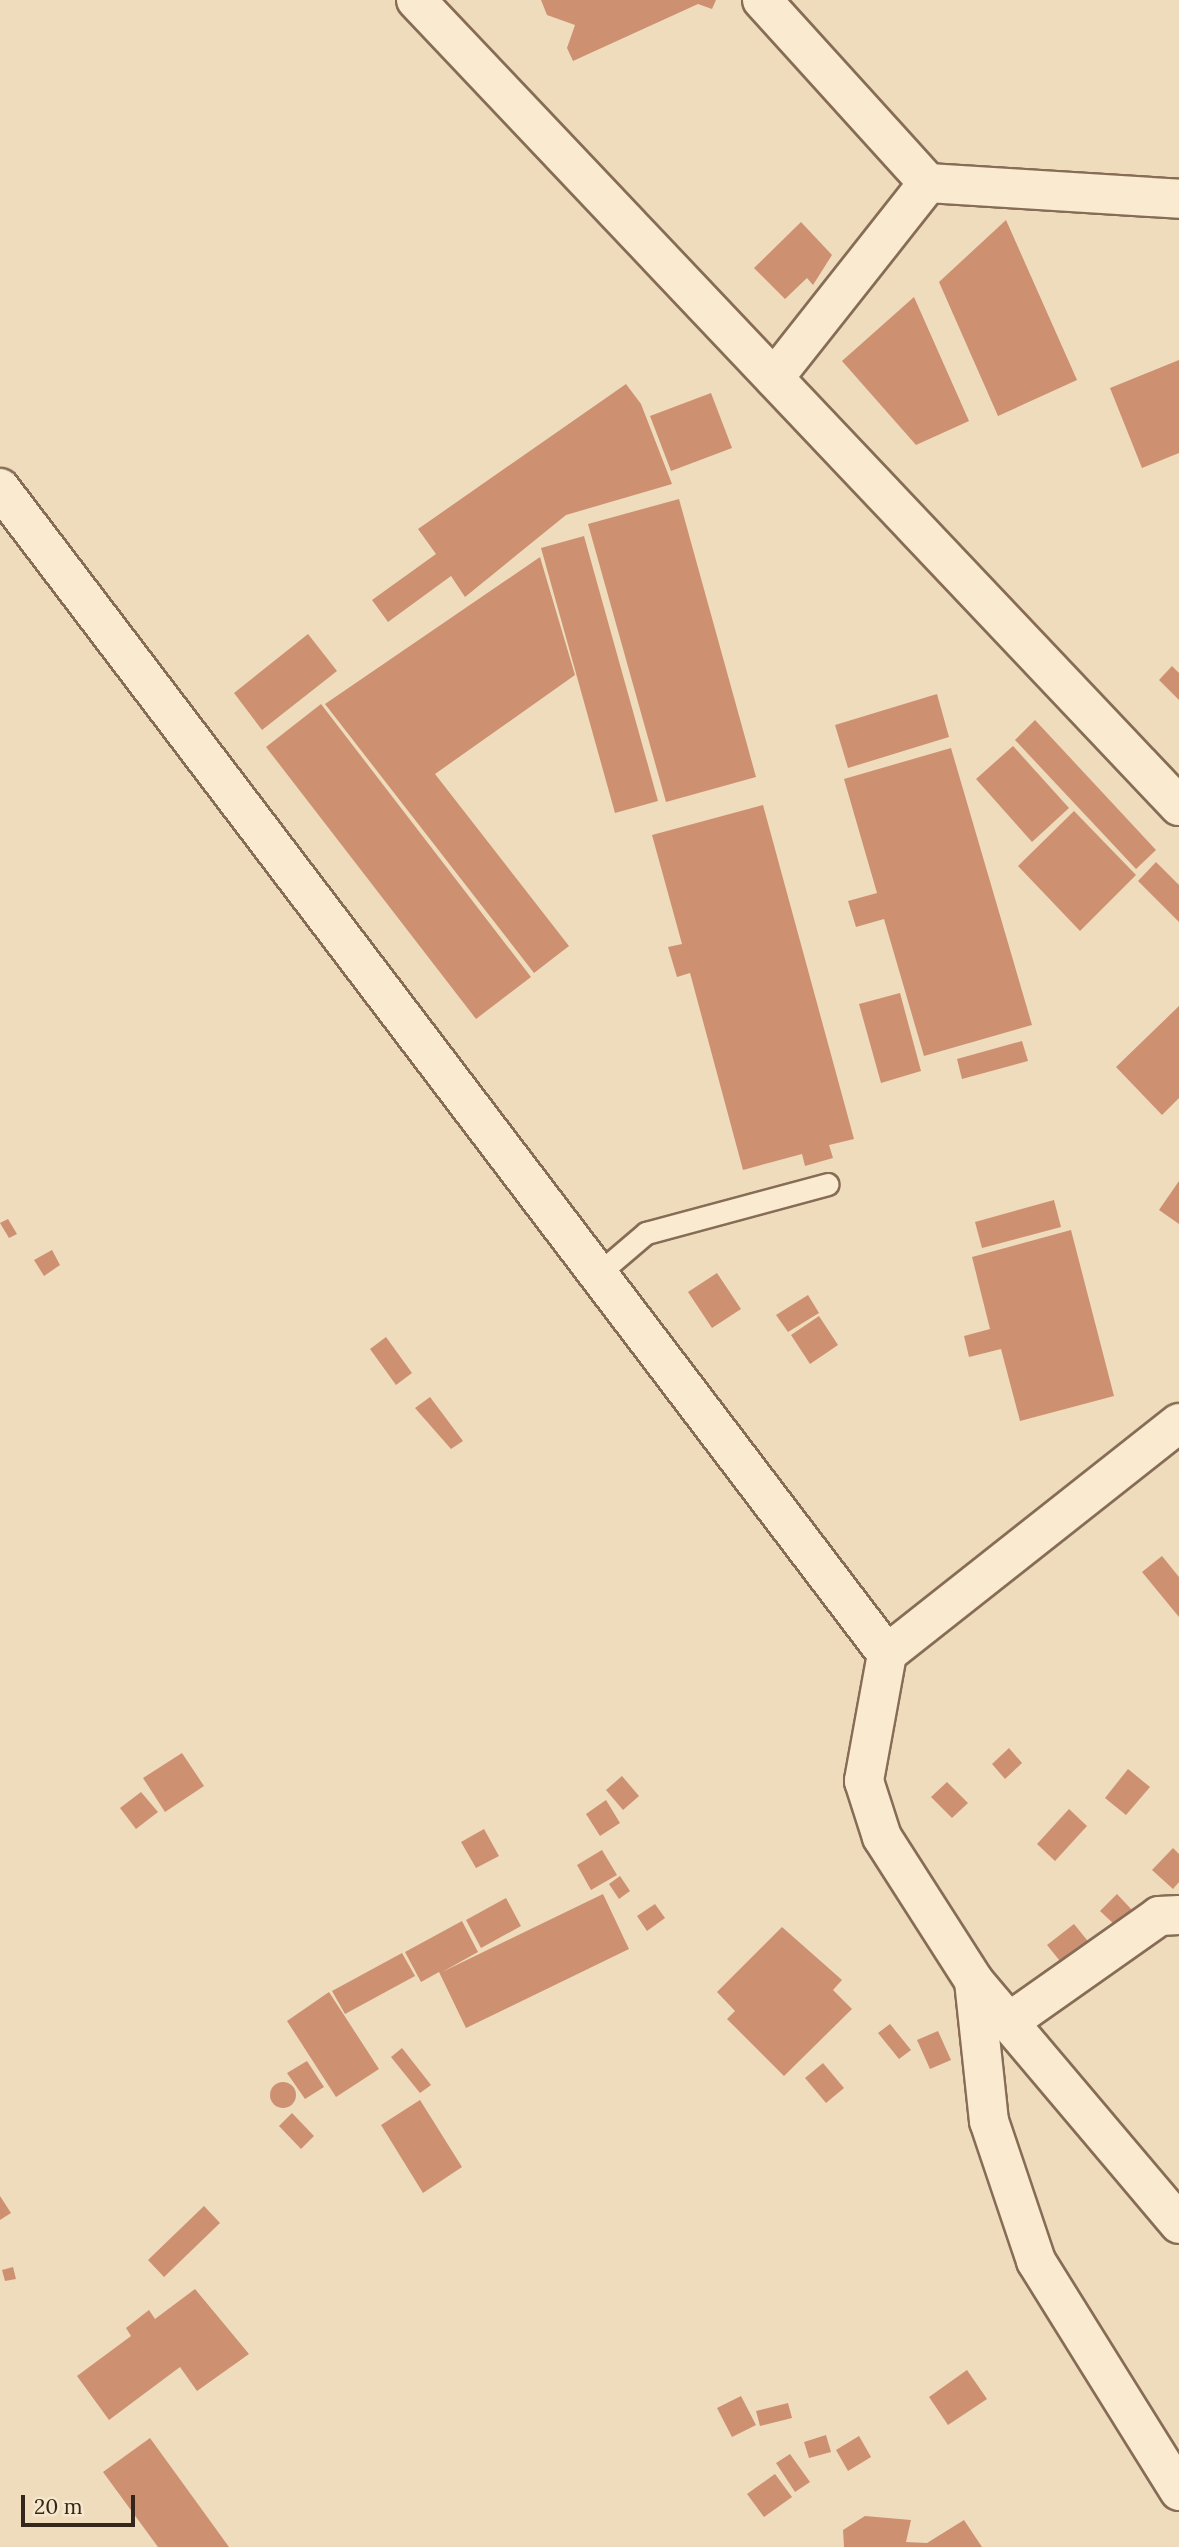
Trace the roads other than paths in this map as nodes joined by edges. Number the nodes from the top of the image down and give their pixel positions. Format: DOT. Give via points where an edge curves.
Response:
graph roads {
  1 [pos="416,0"];
  2 [pos="762,0"];
  3 [pos="928,183"];
  4 [pos="1179,199"];
  5 [pos="774,378"];
  6 [pos="0,488"];
  7 [pos="1179,806"];
  8 [pos="828,1184"];
  9 [pos="598,1273"];
  10 [pos="1178,1424"];
  11 [pos="887,1654"];
  12 [pos="1179,1916"];
  13 [pos="974,1981"];
  14 [pos="1009,2022"];
  15 [pos="1179,2224"];
  16 [pos="1179,2491"];
  1 -- 5 [label="street"];
  2 -- 3 [label="street"];
  3 -- 4 [label="street"];
  3 -- 5 [label="street"];
  5 -- 7 [label="street"];
  6 -- 9 [label="street"];
  8 -- 9 [label="lane" via="646,1233"];
  9 -- 11 [label="street"];
  10 -- 11 [label="street"];
  11 -- 13 [label="street" via="864,1782 882,1837"];
  12 -- 14 [label="street" via="1158,1916"];
  13 -- 14 [label="street"];
  13 -- 16 [label="street" via="989,2121 1036,2261"];
  14 -- 15 [label="street"];
}
